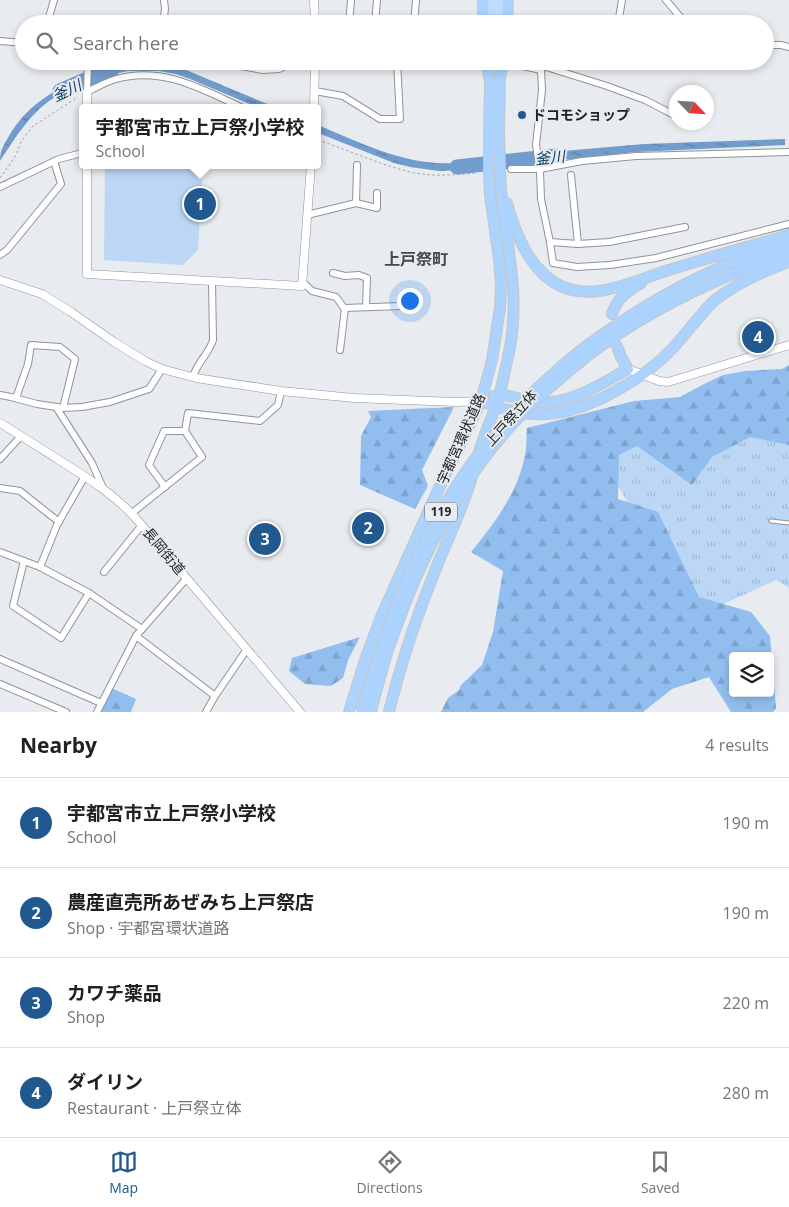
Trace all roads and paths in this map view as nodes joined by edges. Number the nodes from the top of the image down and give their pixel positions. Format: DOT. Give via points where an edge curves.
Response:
graph roads {
  1 [pos="54,0"];
  2 [pos="164,0"];
  3 [pos="314,0"];
  4 [pos="351,0"];
  5 [pos="377,0"];
  6 [pos="416,0"];
  7 [pos="483,0"];
  8 [pos="491,0"];
  9 [pos="500,0"];
  10 [pos="508,0"];
  11 [pos="622,0"];
  12 [pos="666,0"];
  13 [pos="50,15"];
  14 [pos="164,15"];
  15 [pos="315,15"];
  16 [pos="349,15"];
  17 [pos="375,15"];
  18 [pos="415,15"];
  19 [pos="484,15"];
  20 [pos="490,15"];
  21 [pos="500,15"];
  22 [pos="507,15"];
  23 [pos="620,15"];
  24 [pos="678,15"];
  25 [pos="0,41"];
  26 [pos="15,42"];
  27 [pos="774,45"];
  28 [pos="789,46"];
  29 [pos="88,70"];
  30 [pos="315,70"];
  31 [pos="398,70"];
  32 [pos="489,70"];
  33 [pos="500,70"];
  34 [pos="543,70"];
  35 [pos="556,70"];
  36 [pos="316,91"];
  37 [pos="87,92"];
  38 [pos="87,104"];
  39 [pos="234,104"];
  40 [pos="314,104"];
  41 [pos="669,112"];
  42 [pos="494,133"];
  43 [pos="321,141"];
  44 [pos="789,152"];
  45 [pos="79,154"];
  46 [pos="54,161"];
  47 [pos="357,165"];
  48 [pos="87,169"];
  49 [pos="311,169"];
  50 [pos="511,169"];
  51 [pos="540,169"];
  52 [pos="476,173"];
  53 [pos="494,174"];
  54 [pos="571,176"];
  55 [pos="0,178"];
  56 [pos="0,187"];
  57 [pos="377,193"];
  58 [pos="356,203"];
  59 [pos="307,215"];
  60 [pos="789,224"];
  61 [pos="685,227"];
  62 [pos="789,235"];
  63 [pos="550,242"];
  64 [pos="789,242"];
  65 [pos="578,244"];
  66 [pos="789,252"];
  67 [pos="773,253"];
  68 [pos="0,255"];
  69 [pos="789,262"];
  70 [pos="676,268"];
  71 [pos="333,273"];
  72 [pos="0,280"];
  73 [pos="212,281"];
  74 [pos="302,281"];
  75 [pos="402,306"];
  76 [pos="366,307"];
  77 [pos="345,308"];
  78 [pos="612,314"];
  79 [pos="789,345"];
  80 [pos="617,346"];
  81 [pos="340,350"];
  82 [pos="584,354"];
  83 [pos="162,369"];
  84 [pos="628,369"];
  85 [pos="644,374"];
  86 [pos="193,377"];
  87 [pos="281,391"];
  88 [pos="500,394"];
  89 [pos="0,395"];
  90 [pos="16,398"];
  91 [pos="481,401"];
  92 [pos="496,407"];
  93 [pos="59,408"];
  94 [pos="0,423"];
  95 [pos="185,431"];
  96 [pos="21,436"];
  97 [pos="0,459"];
  98 [pos="85,476"];
  99 [pos="165,487"];
  100 [pos="0,488"];
  101 [pos="103,488"];
  102 [pos="132,514"];
  103 [pos="771,521"];
  104 [pos="59,522"];
  105 [pos="789,523"];
  106 [pos="142,525"];
  107 [pos="0,552"];
  108 [pos="24,561"];
  109 [pos="40,567"];
  110 [pos="104,572"];
  111 [pos="187,578"];
  112 [pos="89,593"];
  113 [pos="142,629"];
  114 [pos="136,636"];
  115 [pos="247,650"];
  116 [pos="0,659"];
  117 [pos="0,684"];
  118 [pos="215,696"];
  119 [pos="102,703"];
  120 [pos="66,712"];
  121 [pos="97,712"];
  122 [pos="206,712"];
  123 [pos="300,712"];
  124 [pos="349,712"];
  125 [pos="362,712"];
  126 [pos="371,712"];
  127 [pos="388,712"];
  1 -- 13 [label="street"];
  2 -- 14 [label="street"];
  3 -- 15 [label="street"];
  4 -- 16 [label="street"];
  5 -- 17 [label="street"];
  6 -- 18 [label="street"];
  7 -- 19 [label="highway"];
  8 -- 20 [label="main road"];
  9 -- 21 [label="main road"];
  10 -- 22 [label="highway"];
  11 -- 23 [label="street"];
  12 -- 24 [label="street"];
  25 -- 26 [label="street"];
  27 -- 28 [label="street"];
  29 -- 37 [label="street"];
  30 -- 36 [label="street"];
  31 -- 36 [label="street" via="400,120 380,119 343,96"];
  32 -- 42 [label="highway, 宇都宮環状道路 / 119"];
  33 -- 42 [label="highway, 宇都宮環状道路 / 119"];
  34 -- 51 [label="street" via="536,145"];
  35 -- 41 [label="street" via="645,100"];
  36 -- 40 [label="street"];
  37 -- 38 [label="street"];
  37 -- 39 [label="street" via="114,79 154,76 173,78"];
  37 -- 55 [label="path" via="33,126"];
  42 -- 53 [label="highway, 宇都宮環状道路 / 119, bridge"];
  43 -- 52 [label="path" via="411,172 442,176"];
  44 -- 51 [label="street" via="636,156"];
  45 -- 46 [label="street"];
  46 -- 56 [label="street"];
  46 -- 68 [label="street" via="61,184"];
  47 -- 58 [label="street"];
  48 -- 73 [label="street" via="87,274"];
  49 -- 59 [label="street"];
  50 -- 51 [label="street"];
  51 -- 63 [label="street"];
  53 -- 70 [label="highway, 119" via="523,247 538,270 555,284 575,291 597,292"];
  53 -- 88 [label="highway, 宇都宮環状道路 / 119" via="513,286 510,346"];
  53 -- 91 [label="highway, 宇都宮環状道路 / 119" via="490,194 501,282 500,308 492,360"];
  54 -- 65 [label="street"];
  57 -- 58 [label="street" via="376,208"];
  58 -- 59 [label="street"];
  59 -- 74 [label="street"];
  60 -- 63 [label="street" via="656,258 610,265 577,267 553,263"];
  61 -- 65 [label="street" via="608,242"];
  62 -- 67 [label="highway, 119"];
  63 -- 65 [label="street"];
  64 -- 67 [label="highway, 上戸祭立体 / 119"];
  66 -- 67 [label="highway, 上戸祭立体 / 119"];
  67 -- 69 [label="highway, 119"];
  67 -- 70 [label="highway, 119"];
  67 -- 82 [label="highway, 上戸祭立体 / 119" via="707,273 670,292 603,334"];
  67 -- 85 [label="highway, 119" via="742,282 714,301 672,349"];
  70 -- 78 [label="highway, 119" via="628,291 620,297"];
  71 -- 76 [label="street" via="367,278"];
  72 -- 83 [label="street" via="42,294 131,353"];
  73 -- 74 [label="street" via="302,286"];
  73 -- 86 [label="street" via="213,340"];
  74 -- 77 [label="street" via="312,291 336,297"];
  75 -- 76 [label="street"];
  76 -- 77 [label="street"];
  77 -- 81 [label="street"];
  79 -- 85 [label="street" via="668,382"];
  80 -- 84 [label="highway"];
  82 -- 125 [label="highway, 上戸祭立体 / 119, bridge" via="542,384 518,408 491,437 448,499 404,586"];
  82 -- 126 [label="highway, 上戸祭立体 / 119, bridge" via="518,418 478,468 452,509 430,548 395,629"];
  83 -- 86 [label="street"];
  83 -- 93 [label="street" via="149,389 110,402"];
  84 -- 85 [label="street"];
  84 -- 88 [label="highway" via="591,390 560,401 535,402"];
  85 -- 92 [label="highway, 119" via="610,394 570,411 546,414"];
  86 -- 87 [label="street"];
  87 -- 91 [label="street" via="354,398"];
  87 -- 95 [label="street" via="278,406 260,421 188,412"];
  88 -- 91 [label="highway"];
  88 -- 92 [label="highway, 宇都宮環状道路 / 119"];
  89 -- 90 [label="street"];
  90 -- 93 [label="street"];
  90 -- 93 [label="street" via="32,345 60,347 75,359"];
  91 -- 92 [label="highway"];
  91 -- 124 [label="highway, 宇都宮環状道路 / 119" via="381,617"];
  92 -- 127 [label="highway, 宇都宮環状道路 / 119" via="481,443 464,503 405,650"];
  93 -- 101 [label="street"];
  94 -- 96 [label="street, 長岡街道"];
  95 -- 99 [label="street" via="202,457"];
  95 -- 99 [label="street" via="164,431 149,465"];
  96 -- 97 [label="street"];
  96 -- 98 [label="street, 長岡街道"];
  98 -- 101 [label="street, 長岡街道"];
  98 -- 104 [label="street"];
  99 -- 102 [label="street"];
  100 -- 104 [label="street" via="20,491"];
  101 -- 102 [label="street, 長岡街道"];
  102 -- 106 [label="street, 長岡街道"];
  103 -- 105 [label="lane"];
  104 -- 109 [label="street"];
  106 -- 110 [label="street"];
  106 -- 111 [label="street, 長岡街道"];
  107 -- 108 [label="street"];
  108 -- 109 [label="street"];
  108 -- 112 [label="street" via="13,606 61,638"];
  109 -- 112 [label="street"];
  111 -- 113 [label="street"];
  111 -- 115 [label="street, 長岡街道"];
  112 -- 113 [label="street"];
  113 -- 114 [label="street"];
  114 -- 118 [label="street"];
  114 -- 119 [label="street"];
  115 -- 118 [label="street"];
  115 -- 123 [label="street, 長岡街道"];
  116 -- 119 [label="street"];
  117 -- 120 [label="street"];
  118 -- 122 [label="street"];
  119 -- 121 [label="street"];
}
